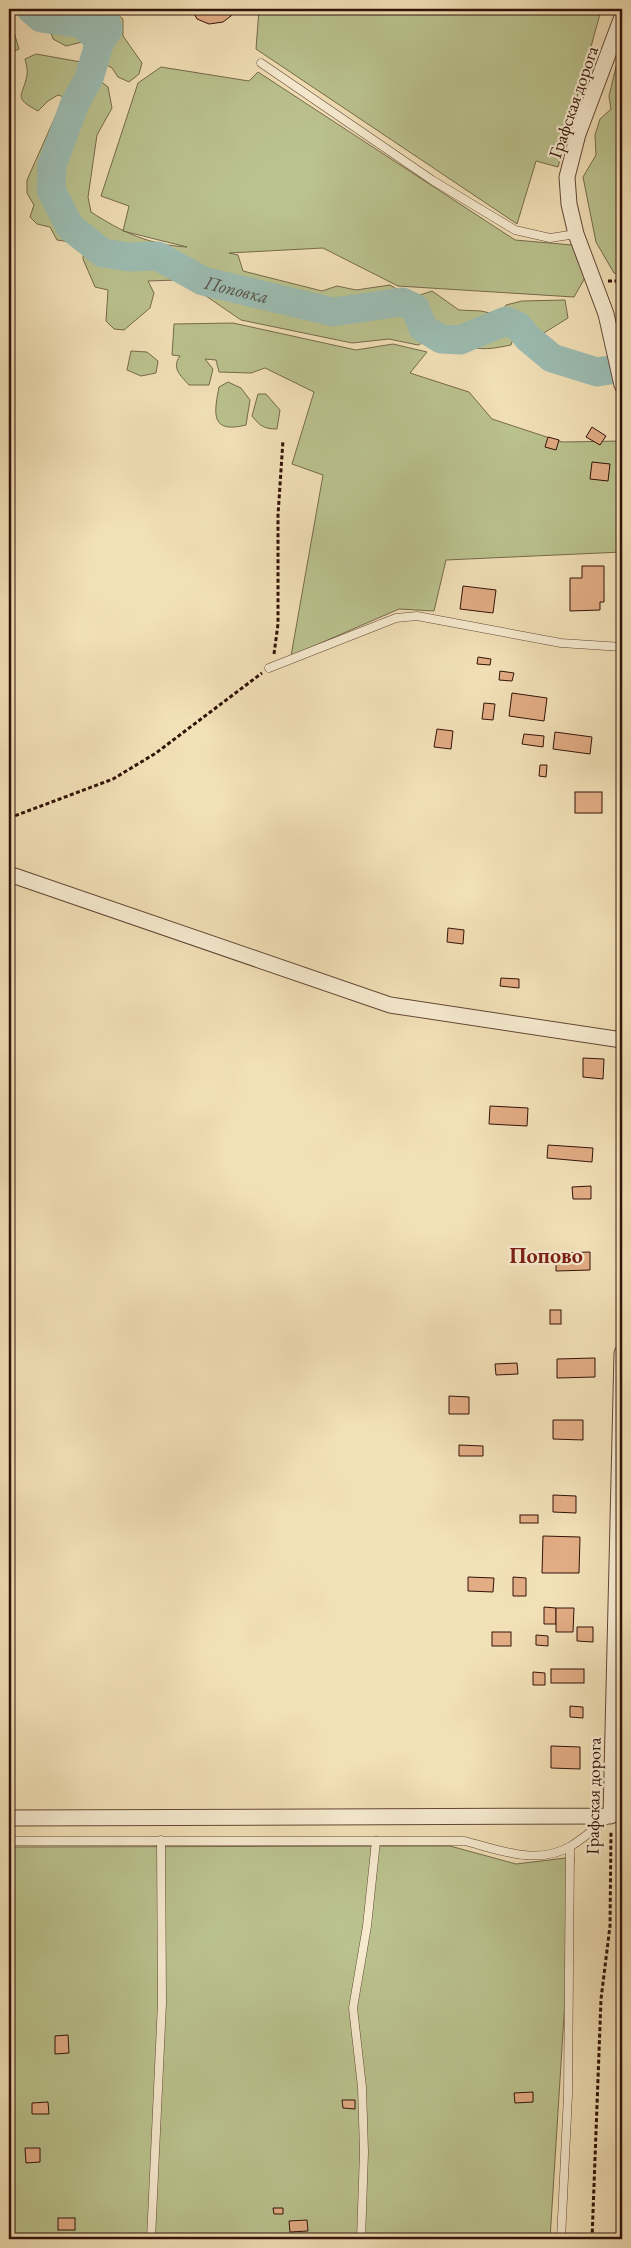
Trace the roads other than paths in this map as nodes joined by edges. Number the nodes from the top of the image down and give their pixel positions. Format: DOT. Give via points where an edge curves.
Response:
graph roads {
  1 [pos="622,17"];
  2 [pos="261,63"];
  3 [pos="576,234"];
  4 [pos="622,385"];
  5 [pos="622,647"];
  6 [pos="268,668"];
  7 [pos="9,874"];
  8 [pos="622,1040"];
  9 [pos="622,1353"];
  10 [pos="621,1491"];
  11 [pos="611,1816"];
  12 [pos="9,1818"];
  13 [pos="162,1840"];
  14 [pos="376,1840"];
  15 [pos="9,1842"];
  16 [pos="570,1847"];
  17 [pos="151,2239"];
  18 [pos="361,2239"];
  19 [pos="561,2239"];
  1 -- 3 [label="street, Графская дорога" via="578,134 567,177"];
  2 -- 3 [label="lane" via="432,180 515,230 550,238"];
  3 -- 4 [label="street, Графская дорога" via="606,314"];
  5 -- 6 [label="lane" via="561,643 417,616 396,618"];
  7 -- 8 [label="street" via="390,1005"];
  9 -- 10 [label="street, Графская дорога"];
  10 -- 11 [label="street, Графская дорога"];
  11 -- 12 [label="street"];
  11 -- 16 [label="lane"];
  13 -- 14 [label="lane"];
  13 -- 15 [label="lane"];
  13 -- 17 [label="lane" via="162,2003"];
  14 -- 16 [label="lane" via="466,1841 519,1856 550,1855"];
  14 -- 18 [label="lane" via="367,1926 352,2008 362,2096"];
  16 -- 19 [label="lane" via="568,2095"];
}
